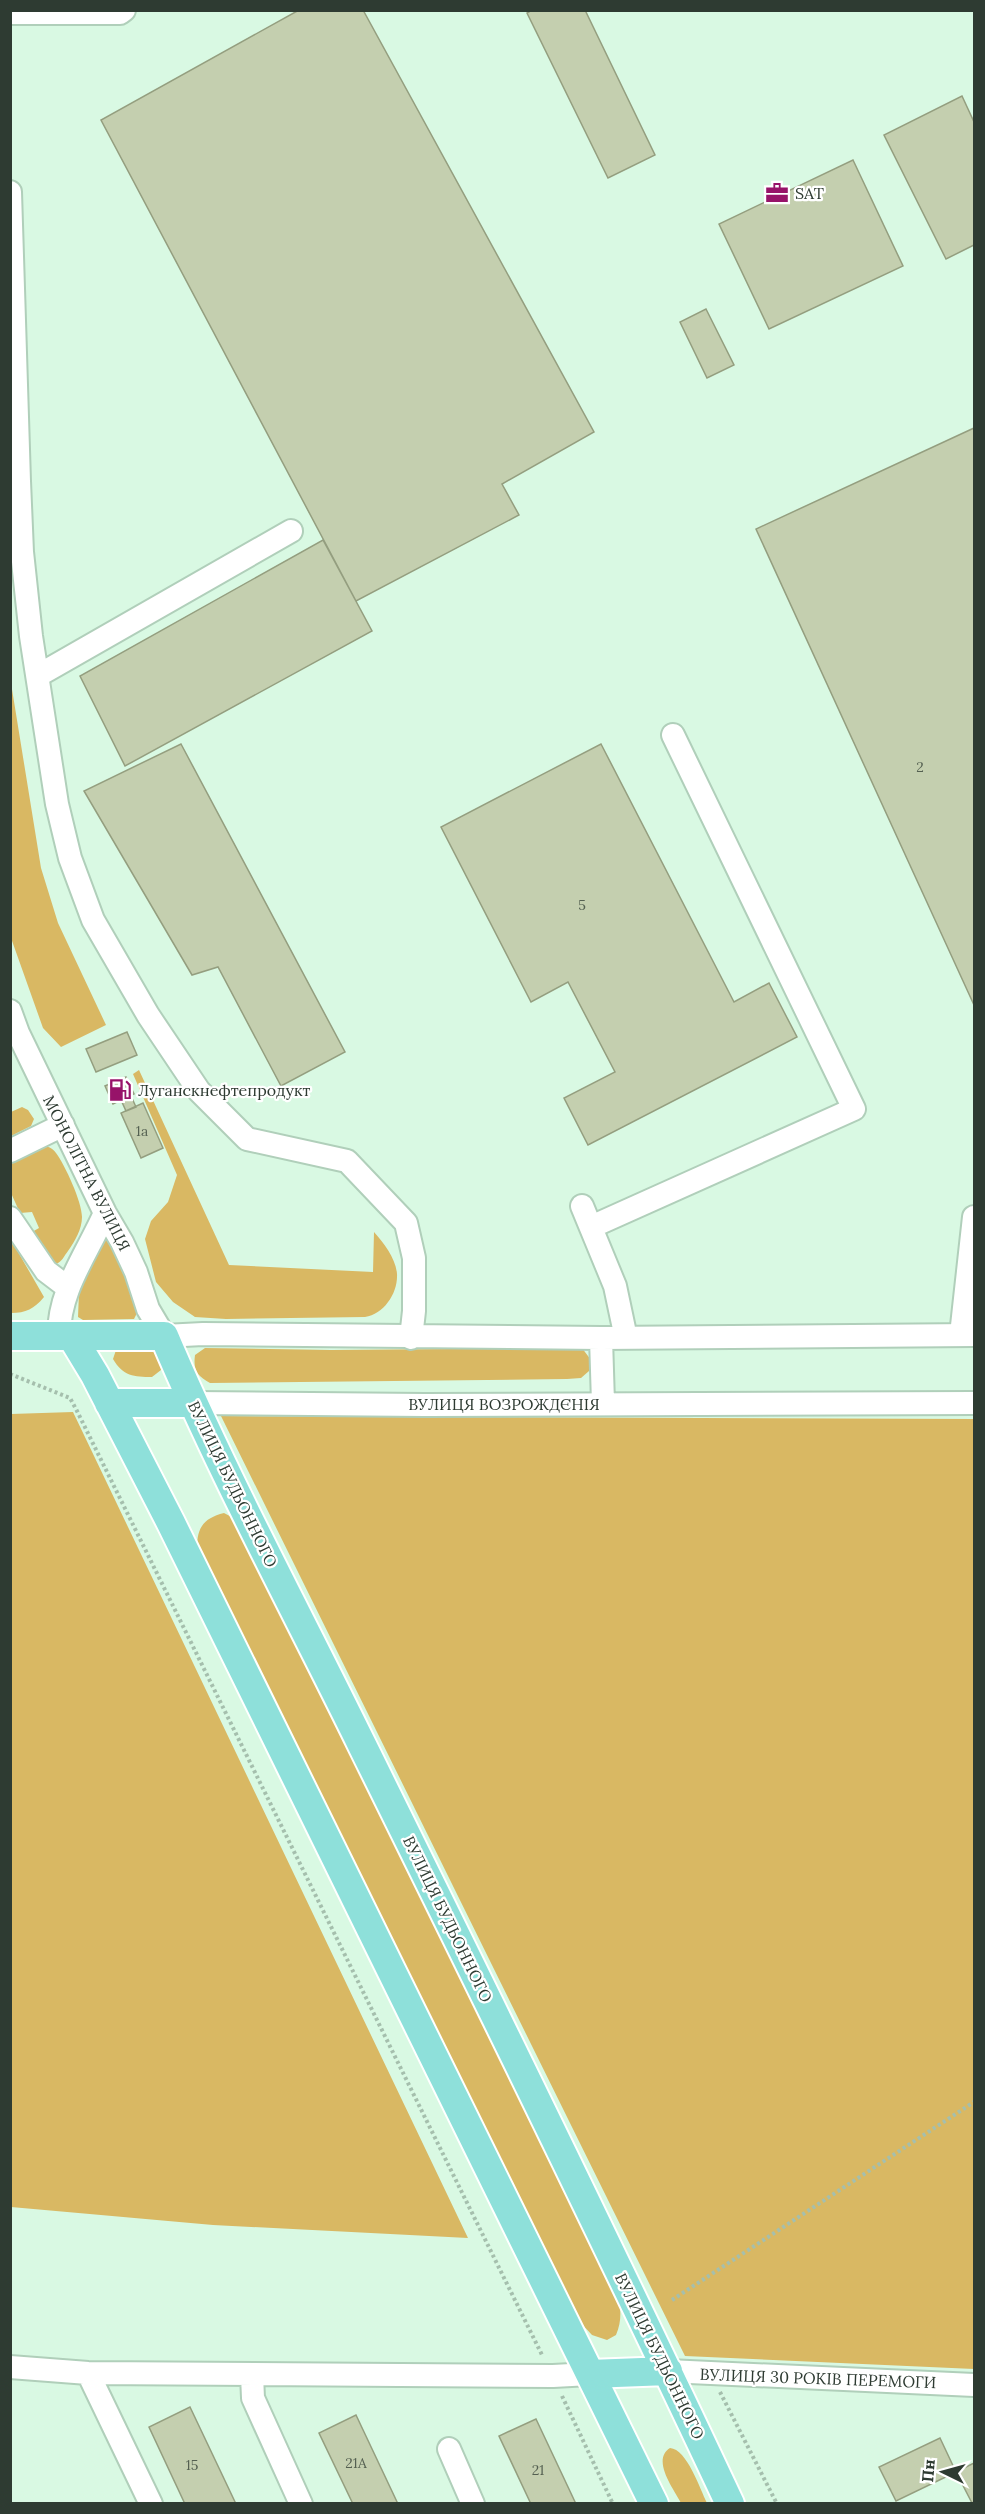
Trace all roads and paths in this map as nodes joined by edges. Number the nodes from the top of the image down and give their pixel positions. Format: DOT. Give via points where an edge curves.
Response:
graph roads {
  1 [pos="124,10"];
  2 [pos="10,13"];
  3 [pos="10,192"];
  4 [pos="15,481"];
  5 [pos="291,531"];
  6 [pos="39,675"];
  7 [pos="673,735"];
  8 [pos="10,1011"];
  9 [pos="63,1125"];
  10 [pos="10,1151"];
  11 [pos="582,1206"];
  12 [pos="105,1213"];
  13 [pos="975,1217"];
  14 [pos="10,1218"];
  15 [pos="591,1227"];
  16 [pos="67,1287"];
  17 [pos="968,1335"];
  18 [pos="10,1336"];
  19 [pos="164,1336"];
  20 [pos="66,1337"];
  21 [pos="411,1338"];
  22 [pos="601,1338"];
  23 [pos="626,1338"];
  24 [pos="10,1374"];
  25 [pos="109,1403"];
  26 [pos="192,1403"];
  27 [pos="603,1403"];
  28 [pos="975,1403"];
  29 [pos="975,2103"];
  30 [pos="672,2300"];
  31 [pos="10,2367"];
  32 [pos="668,2371"];
  33 [pos="88,2373"];
  34 [pos="710,2373"];
  35 [pos="590,2374"];
  36 [pos="252,2375"];
  37 [pos="553,2376"];
  38 [pos="975,2385"];
  39 [pos="449,2449"];
  40 [pos="151,2504"];
  41 [pos="301,2504"];
  42 [pos="472,2504"];
  43 [pos="613,2504"];
  44 [pos="654,2504"];
  45 [pos="730,2504"];
  46 [pos="777,2504"];
  1 -- 2 [label="street"];
  3 -- 4 [label="street"];
  4 -- 6 [label="street" via="31,636"];
  5 -- 6 [label="street"];
  6 -- 21 [label="street" via="57,804 70,858 93,920 148,1015 199,1091 248,1140 347,1161 406,1223 414,1258"];
  7 -- 15 [label="street" via="854,1109"];
  8 -- 9 [label="street, МОНОЛІТНА ВУЛИЦЯ"];
  9 -- 10 [label="street"];
  9 -- 12 [label="street, МОНОЛІТНА ВУЛИЦЯ"];
  11 -- 15 [label="street"];
  12 -- 16 [label="street"];
  12 -- 19 [label="street, МОНОЛІТНА ВУЛИЦЯ"];
  13 -- 17 [label="street"];
  14 -- 16 [label="street" via="46,1271"];
  15 -- 23 [label="street" via="615,1286"];
  16 -- 20 [label="street" via="60,1310"];
  17 -- 23 [label="street"];
  18 -- 20 [label="main road"];
  19 -- 20 [label="main road"];
  19 -- 21 [label="street"];
  19 -- 26 [label="main road, ВУЛИЦЯ БУДЬОННОГО"];
  20 -- 25 [label="main road"];
  21 -- 22 [label="street"];
  22 -- 23 [label="street"];
  22 -- 27 [label="street"];
  24 -- 37 [label="path" via="70,1398"];
  25 -- 26 [label="main road, ВУЛИЦЯ ВОЗРОЖДЄНІЯ"];
  25 -- 35 [label="main road"];
  26 -- 27 [label="street, ВУЛИЦЯ ВОЗРОЖДЄНІЯ"];
  26 -- 32 [label="main road, ВУЛИЦЯ БУДЬОННОГО"];
  27 -- 28 [label="street, ВУЛИЦЯ ВОЗРОЖДЄНІЯ"];
  29 -- 30 [label="path"];
  31 -- 33 [label="street"];
  32 -- 34 [label="street, ВУЛИЦЯ 30 РОКІВ ПЕРЕМОГИ"];
  32 -- 35 [label="main road, ВУЛИЦЯ 30 РОКІВ ПЕРЕМОГИ"];
  32 -- 45 [label="main road, ВУЛИЦЯ БУДЬОННОГО"];
  33 -- 36 [label="street"];
  33 -- 40 [label="street"];
  34 -- 38 [label="street, ВУЛИЦЯ 30 РОКІВ ПЕРЕМОГИ"];
  34 -- 46 [label="path"];
  35 -- 37 [label="street"];
  35 -- 44 [label="main road"];
  36 -- 37 [label="street"];
  36 -- 41 [label="street" via="253,2398"];
  37 -- 43 [label="path"];
  39 -- 42 [label="street"];
}
